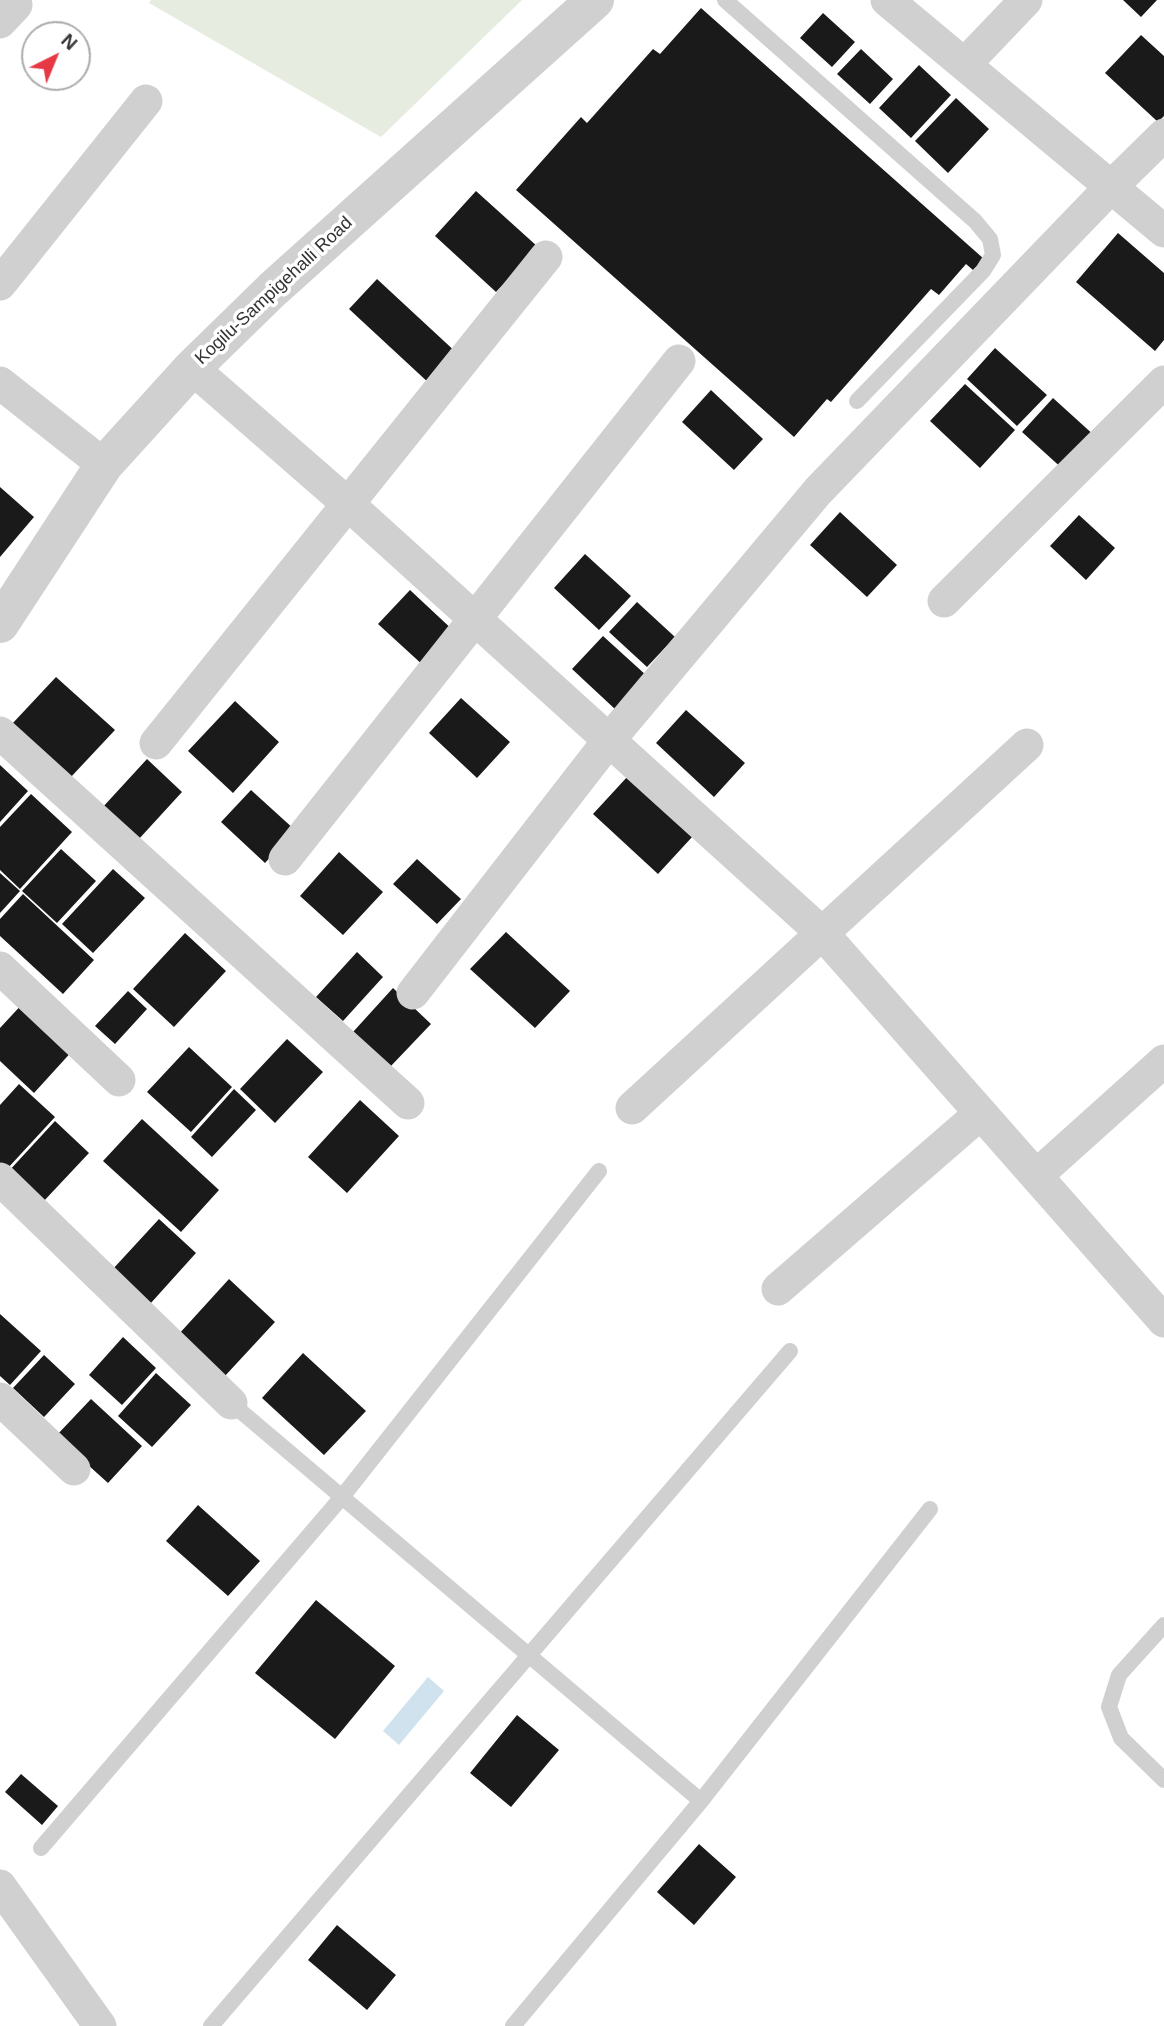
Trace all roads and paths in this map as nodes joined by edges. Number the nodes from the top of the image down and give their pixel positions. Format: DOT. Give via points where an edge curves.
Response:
graph roads {
  1 [pos="595,0"];
  2 [pos="725,0"];
  3 [pos="887,0"];
  4 [pos="1026,0"];
  5 [pos="965,64"];
  6 [pos="146,101"];
  7 [pos="1164,135"];
  8 [pos="1111,187"];
  9 [pos="1164,231"];
  10 [pos="546,257"];
  11 [pos="0,284"];
  12 [pos="679,361"];
  13 [pos="192,368"];
  14 [pos="1164,382"];
  15 [pos="0,383"];
  16 [pos="857,401"];
  17 [pos="104,466"];
  18 [pos="348,503"];
  19 [pos="944,601"];
  20 [pos="476,618"];
  21 [pos="0,624"];
  22 [pos="0,733"];
  23 [pos="610,739"];
  24 [pos="156,743"];
  25 [pos="1027,745"];
  26 [pos="285,859"];
  27 [pos="822,933"];
  28 [pos="0,968"];
  29 [pos="413,993"];
  30 [pos="1164,1061"];
  31 [pos="119,1080"];
  32 [pos="408,1103"];
  33 [pos="632,1108"];
  34 [pos="981,1113"];
  35 [pos="599,1171"];
  36 [pos="1037,1176"];
  37 [pos="0,1179"];
  38 [pos="778,1289"];
  39 [pos="1160,1307"];
  40 [pos="790,1351"];
  41 [pos="0,1399"];
  42 [pos="231,1403"];
  43 [pos="74,1469"];
  44 [pos="342,1497"];
  45 [pos="930,1509"];
  46 [pos="1164,1625"];
  47 [pos="529,1656"];
  48 [pos="1164,1780"];
  49 [pos="701,1801"];
  50 [pos="41,1848"];
  51 [pos="0,1886"];
  52 [pos="100,2026"];
  53 [pos="211,2026"];
  54 [pos="513,2026"];
  1 -- 13 [label="street, Kogilu-Sampigehalli Road" via="273,289"];
  2 -- 16 [label="lane" via="990,239 993,255 983,271"];
  3 -- 5 [label="street"];
  4 -- 5 [label="street"];
  5 -- 8 [label="street"];
  6 -- 11 [label="street"];
  7 -- 8 [label="street"];
  8 -- 9 [label="street"];
  8 -- 23 [label="street" via="818,491"];
  10 -- 18 [label="street"];
  12 -- 20 [label="street"];
  13 -- 17 [label="street, Kogilu-Sampigehalli Road"];
  13 -- 18 [label="street"];
  14 -- 19 [label="street"];
  15 -- 17 [label="street"];
  17 -- 21 [label="street, Kogilu-Sampigehalli Road"];
  18 -- 20 [label="street"];
  18 -- 24 [label="street"];
  20 -- 23 [label="street"];
  20 -- 26 [label="street"];
  22 -- 32 [label="street"];
  23 -- 27 [label="street"];
  23 -- 29 [label="street"];
  25 -- 27 [label="street"];
  27 -- 33 [label="street"];
  27 -- 34 [label="street"];
  28 -- 31 [label="street"];
  30 -- 36 [label="street"];
  34 -- 36 [label="street"];
  34 -- 38 [label="street"];
  35 -- 44 [label="lane"];
  36 -- 39 [label="street"];
  37 -- 42 [label="street"];
  40 -- 47 [label="lane"];
  41 -- 43 [label="street"];
  42 -- 44 [label="lane"];
  44 -- 47 [label="lane"];
  44 -- 50 [label="lane"];
  45 -- 49 [label="lane"];
  46 -- 48 [label="lane" via="1119,1675 1109,1707 1121,1738"];
  47 -- 49 [label="lane"];
  47 -- 53 [label="lane"];
  49 -- 54 [label="lane"];
  51 -- 52 [label="street"];
}
